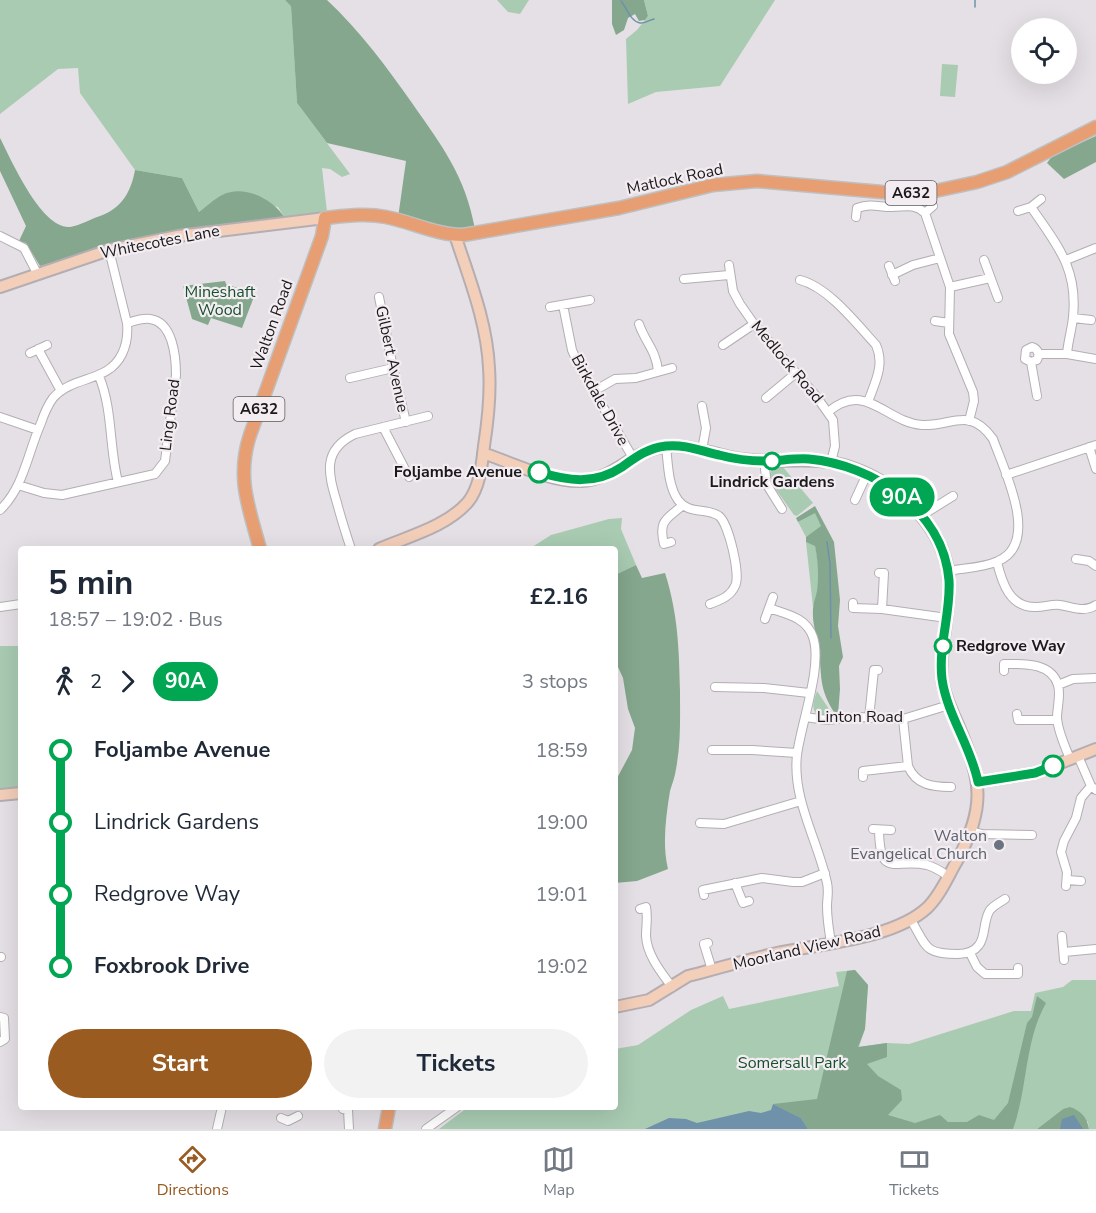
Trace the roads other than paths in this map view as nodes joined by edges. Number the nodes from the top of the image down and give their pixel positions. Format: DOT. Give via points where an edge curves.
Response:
graph roads {
  1 [pos="1096,127"];
  2 [pos="1041,199"];
  3 [pos="933,206"];
  4 [pos="1030,207"];
  5 [pos="1018,211"];
  6 [pos="925,213"];
  7 [pos="856,217"];
  8 [pos="325,218"];
  9 [pos="455,235"];
  10 [pos="0,236"];
  11 [pos="1096,248"];
  12 [pos="109,250"];
  13 [pos="940,258"];
  14 [pos="984,260"];
  15 [pos="1066,260"];
  16 [pos="729,265"];
  17 [pos="889,266"];
  18 [pos="37,273"];
  19 [pos="729,275"];
  20 [pos="990,278"];
  21 [pos="684,279"];
  22 [pos="800,280"];
  23 [pos="0,287"];
  24 [pos="950,287"];
  25 [pos="380,297"];
  26 [pos="998,298"];
  27 [pos="590,300"];
  28 [pos="562,305"];
  29 [pos="550,307"];
  30 [pos="1073,318"];
  31 [pos="1091,320"];
  32 [pos="935,321"];
  33 [pos="127,323"];
  34 [pos="949,323"];
  35 [pos="639,324"];
  36 [pos="754,324"];
  37 [pos="724,342"];
  38 [pos="47,345"];
  39 [pos="1039,354"];
  40 [pos="1067,354"];
  41 [pos="1096,359"];
  42 [pos="1031,362"];
  43 [pos="393,368"];
  44 [pos="672,368"];
  45 [pos="658,371"];
  46 [pos="796,373"];
  47 [pos="99,376"];
  48 [pos="350,378"];
  49 [pos="61,391"];
  50 [pos="594,391"];
  51 [pos="766,395"];
  52 [pos="1038,397"];
  53 [pos="868,402"];
  54 [pos="701,412"];
  55 [pos="828,412"];
  56 [pos="428,416"];
  57 [pos="0,417"];
  58 [pos="969,421"];
  59 [pos="406,422"];
  60 [pos="383,427"];
  61 [pos="38,430"];
  62 [pos="666,446"];
  63 [pos="1093,446"];
  64 [pos="702,450"];
  65 [pos="483,453"];
  66 [pos="633,458"];
  67 [pos="764,461"];
  68 [pos="831,462"];
  69 [pos="1096,469"];
  70 [pos="867,474"];
  71 [pos="1006,475"];
  72 [pos="409,477"];
  73 [pos="118,483"];
  74 [pos="18,485"];
  75 [pos="953,496"];
  76 [pos="855,500"];
  77 [pos="683,505"];
  78 [pos="782,509"];
  79 [pos="0,510"];
  80 [pos="921,516"];
  81 [pos="259,546"];
  82 [pos="350,546"];
  83 [pos="387,546"];
  84 [pos="667,546"];
  85 [pos="1076,559"];
  86 [pos="997,562"];
  87 [pos="1096,566"];
  88 [pos="948,571"];
  89 [pos="879,573"];
  90 [pos="773,597"];
  91 [pos="853,603"];
  92 [pos="18,604"];
  93 [pos="710,604"];
  94 [pos="1096,605"];
  95 [pos="0,607"];
  96 [pos="769,608"];
  97 [pos="882,609"];
  98 [pos="947,618"];
  99 [pos="765,619"];
  100 [pos="878,670"];
  101 [pos="1004,670"];
  102 [pos="1096,678"];
  103 [pos="1058,685"];
  104 [pos="715,687"];
  105 [pos="809,693"];
  106 [pos="949,705"];
  107 [pos="1017,714"];
  108 [pos="805,717"];
  109 [pos="869,718"];
  110 [pos="903,719"];
  111 [pos="1057,720"];
  112 [pos="1096,749"];
  113 [pos="712,750"];
  114 [pos="797,753"];
  115 [pos="1074,758"];
  116 [pos="908,766"];
  117 [pos="863,777"];
  118 [pos="978,782"];
  119 [pos="951,787"];
  120 [pos="1093,788"];
  121 [pos="18,793"];
  122 [pos="0,795"];
  123 [pos="801,801"];
  124 [pos="700,823"];
  125 [pos="891,830"];
  126 [pos="971,831"];
  127 [pos="1032,835"];
  128 [pos="825,873"];
  129 [pos="948,876"];
  130 [pos="1081,880"];
  131 [pos="735,883"];
  132 [pos="704,895"];
  133 [pos="1005,899"];
  134 [pos="749,901"];
  135 [pos="640,909"];
  136 [pos="911,920"];
  137 [pos="1062,936"];
  138 [pos="708,943"];
  139 [pos="831,943"];
  140 [pos="1096,949"];
  141 [pos="970,952"];
  142 [pos="1018,968"];
  143 [pos="712,970"];
  144 [pos="672,987"];
  145 [pos="618,1006"];
  146 [pos="0,1017"];
  147 [pos="3,1040"];
  148 [pos="221,1110"];
  149 [pos="346,1110"];
  150 [pos="388,1110"];
  151 [pos="453,1110"];
  152 [pos="298,1116"];
  153 [pos="286,1123"];
  154 [pos="217,1129"];
  155 [pos="349,1129"];
  156 [pos="385,1129"];
  157 [pos="426,1129"];
  1 -- 9 [label="main road, Matlock Road / A632" via="1007,172 934,191 899,193 757,181 713,185 619,208"];
  2 -- 4 [label="street"];
  3 -- 6 [label="street"];
  4 -- 5 [label="street"];
  4 -- 15 [label="street"];
  6 -- 7 [label="street" via="908,205 872,204 855,205"];
  6 -- 13 [label="street"];
  8 -- 9 [label="main road, Matlock Road / A632" via="385,217"];
  8 -- 12 [label="street, Whitecotes Lane" via="178,236"];
  8 -- 81 [label="main road, Walton Road / A632" via="321,239 246,448 243,478"];
  9 -- 65 [label="street" via="483,323 488,354 490,393"];
  10 -- 18 [label="street" via="24,248"];
  11 -- 15 [label="street"];
  12 -- 18 [label="street, Whitecotes Lane"];
  12 -- 33 [label="street"];
  13 -- 17 [label="street" via="913,265 893,278"];
  13 -- 24 [label="street"];
  14 -- 20 [label="street"];
  15 -- 30 [label="street" via="1073,287"];
  16 -- 19 [label="street, Medlock Road"];
  18 -- 23 [label="street, Whitecotes Lane"];
  19 -- 21 [label="street"];
  19 -- 36 [label="street, Medlock Road" via="736,298"];
  20 -- 24 [label="street"];
  20 -- 26 [label="street"];
  22 -- 53 [label="street" via="810,279 876,345 881,356 880,368"];
  24 -- 34 [label="street"];
  25 -- 43 [label="street, Gilbert Avenue"];
  27 -- 28 [label="street"];
  28 -- 29 [label="street"];
  28 -- 50 [label="street, Birkdale Drive" via="572,350"];
  30 -- 31 [label="street"];
  30 -- 40 [label="street"];
  32 -- 34 [label="street"];
  33 -- 47 [label="street" via="127,343 119,359"];
  33 -- 73 [label="street, Ling Road" via="150,319 164,326 170,337 176,375 165,461 155,474"];
  34 -- 58 [label="street" via="951,340 973,392"];
  35 -- 45 [label="street" via="654,352"];
  36 -- 37 [label="street"];
  36 -- 46 [label="street, Medlock Road"];
  38 -- 49 [label="street" via="34,351"];
  39 -- 40 [label="street"];
  39 -- 42 [label="street"];
  39 -- 42 [label="street" via="1032,347 1026,350 1025,359"];
  40 -- 41 [label="street"];
  42 -- 52 [label="street"];
  43 -- 48 [label="street"];
  43 -- 59 [label="street, Gilbert Avenue"];
  44 -- 45 [label="street"];
  45 -- 50 [label="street" via="615,379"];
  46 -- 51 [label="street"];
  46 -- 55 [label="street, Medlock Road"];
  47 -- 49 [label="street"];
  47 -- 73 [label="street" via="106,395"];
  49 -- 61 [label="street" via="47,408"];
  50 -- 66 [label="street, Birkdale Drive"];
  53 -- 55 [label="street" via="843,401"];
  53 -- 58 [label="street" via="921,425 956,419"];
  54 -- 64 [label="street" via="706,428"];
  55 -- 68 [label="street, Medlock Road" via="835,430"];
  56 -- 59 [label="street"];
  57 -- 61 [label="street"];
  58 -- 71 [label="street" via="993,439"];
  59 -- 60 [label="street"];
  60 -- 72 [label="street"];
  60 -- 82 [label="street" via="346,439 330,462 330,482"];
  61 -- 74 [label="street"];
  62 -- 64 [label="street, Moorland View Road"];
  62 -- 66 [label="street"];
  62 -- 77 [label="street" via="674,492"];
  63 -- 69 [label="street"];
  63 -- 71 [label="street"];
  64 -- 67 [label="street, Moorland View Road"];
  65 -- 66 [label="street" via="559,478 581,481 609,474"];
  65 -- 83 [label="street" via="474,492 457,513"];
  67 -- 68 [label="street, Moorland View Road"];
  67 -- 78 [label="street" via="766,485"];
  68 -- 70 [label="street, Moorland View Road"];
  70 -- 76 [label="street"];
  70 -- 80 [label="street, Moorland View Road" via="903,497"];
  71 -- 86 [label="street" via="1016,504 1018,532 1012,551"];
  73 -- 74 [label="street, Ling Road" via="62,495"];
  74 -- 79 [label="street"];
  75 -- 80 [label="street"];
  77 -- 84 [label="street" via="663,525"];
  77 -- 93 [label="street" via="719,516 732,538 737,583 729,595 719,596"];
  80 -- 88 [label="street, Moorland View Road" via="941,548"];
  85 -- 87 [label="street"];
  86 -- 88 [label="street"];
  86 -- 94 [label="street" via="1012,602 1082,610"];
  88 -- 98 [label="street, Moorland View Road"];
  89 -- 97 [label="street" via="884,573"];
  90 -- 96 [label="street"];
  91 -- 97 [label="street" via="854,608"];
  92 -- 95 [label="street"];
  96 -- 99 [label="street"];
  96 -- 105 [label="street" via="803,622 813,636 815,656"];
  97 -- 98 [label="street"];
  98 -- 106 [label="street, Moorland View Road" via="942,680"];
  100 -- 109 [label="street" via="874,670"];
  101 -- 103 [label="street" via="1004,664 1030,664 1050,673"];
  102 -- 103 [label="street" via="1073,679"];
  103 -- 111 [label="street"];
  104 -- 105 [label="street"];
  105 -- 108 [label="street"];
  106 -- 110 [label="street, Linton Road"];
  106 -- 118 [label="street, Moorland View Road"];
  107 -- 111 [label="street" via="1018,720"];
  108 -- 109 [label="street, Linton Road"];
  108 -- 114 [label="street"];
  109 -- 110 [label="street, Linton Road"];
  110 -- 116 [label="street"];
  111 -- 115 [label="street"];
  112 -- 115 [label="street"];
  113 -- 114 [label="street"];
  114 -- 123 [label="street"];
  115 -- 118 [label="street" via="1035,773"];
  115 -- 120 [label="street"];
  116 -- 117 [label="street" via="863,771"];
  116 -- 119 [label="street" via="915,779 942,791"];
  118 -- 126 [label="street, Moorland View Road"];
  120 -- 130 [label="street" via="1081,798 1061,852 1067,883"];
  121 -- 122 [label="street"];
  123 -- 124 [label="street" via="724,824"];
  123 -- 128 [label="street"];
  125 -- 129 [label="street" via="876,830 882,857 887,862 927,865"];
  126 -- 127 [label="street"];
  126 -- 129 [label="street, Moorland View Road"];
  128 -- 131 [label="street" via="802,882 762,878"];
  128 -- 139 [label="street"];
  129 -- 136 [label="street, Moorland View Road" via="929,907"];
  131 -- 132 [label="street" via="703,890"];
  131 -- 134 [label="street" via="743,903"];
  133 -- 141 [label="street" via="990,910 980,944"];
  135 -- 144 [label="street" via="646,908 648,946"];
  136 -- 139 [label="street, Moorland View Road"];
  136 -- 141 [label="street" via="935,953"];
  137 -- 140 [label="street" via="1064,956"];
  138 -- 143 [label="street" via="704,944"];
  139 -- 143 [label="street, Moorland View Road"];
  141 -- 142 [label="street" via="985,974 1018,974"];
  143 -- 144 [label="street, Moorland View Road" via="688,976"];
  144 -- 145 [label="street, Moorland View Road" via="649,1000"];
  146 -- 147 [label="street" via="4,1018 6,1031"];
  148 -- 154 [label="street"];
  149 -- 155 [label="street"];
  150 -- 156 [label="main road"];
  151 -- 157 [label="street"];
  152 -- 153 [label="street"];
}
